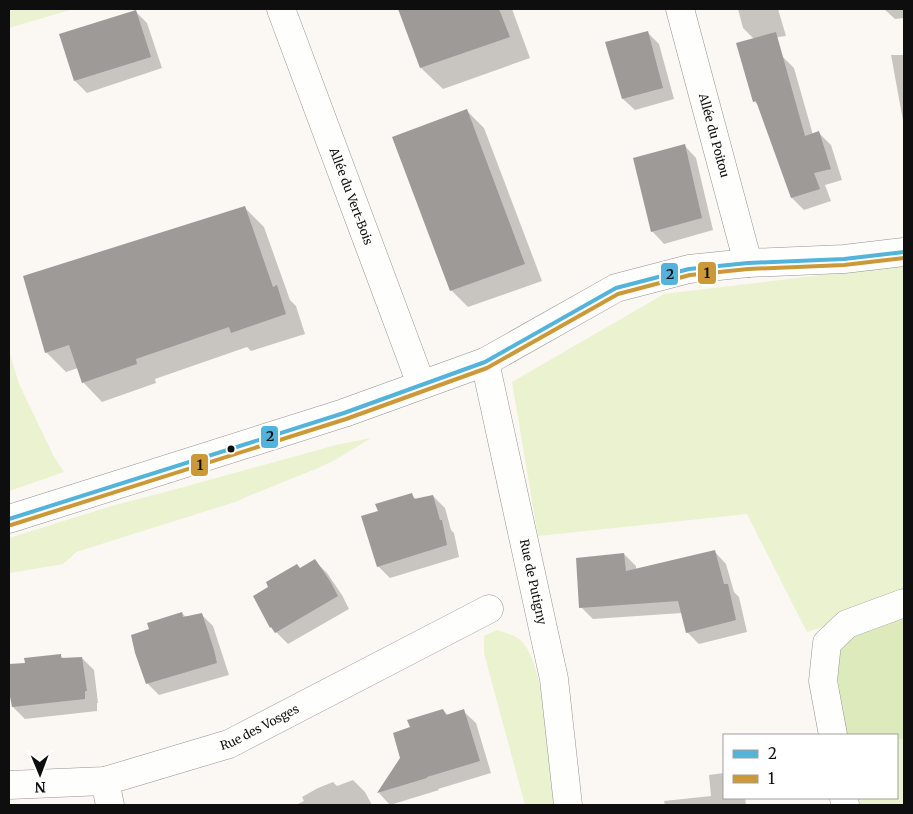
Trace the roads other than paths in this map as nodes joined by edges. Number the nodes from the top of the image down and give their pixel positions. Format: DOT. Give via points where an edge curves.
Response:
graph roads {
  1 [pos="280,9"];
  2 [pos="680,9"];
  3 [pos="904,252"];
  4 [pos="748,263"];
  5 [pos="485,362"];
  6 [pos="421,384"];
  7 [pos="9,520"];
  8 [pos="904,603"];
  9 [pos="489,608"];
  10 [pos="832,734"];
  11 [pos="9,785"];
  12 [pos="108,793"];
  13 [pos="568,805"];
  1 -- 6 [label="street, Allée du Vert-Bois"];
  2 -- 4 [label="street, Allée du Poitou"];
  3 -- 4 [label="street" via="844,259"];
  4 -- 5 [label="street" via="689,270 616,288"];
  5 -- 6 [label="street"];
  5 -- 13 [label="street, Rue de Putigny" via="554,679"];
  6 -- 7 [label="street" via="344,413"];
  8 -- 10 [label="street" via="847,624 827,643 823,681"];
  9 -- 12 [label="street, Rue des Vosges" via="228,744"];
  11 -- 12 [label="street, Rue des Vosges"];
}
